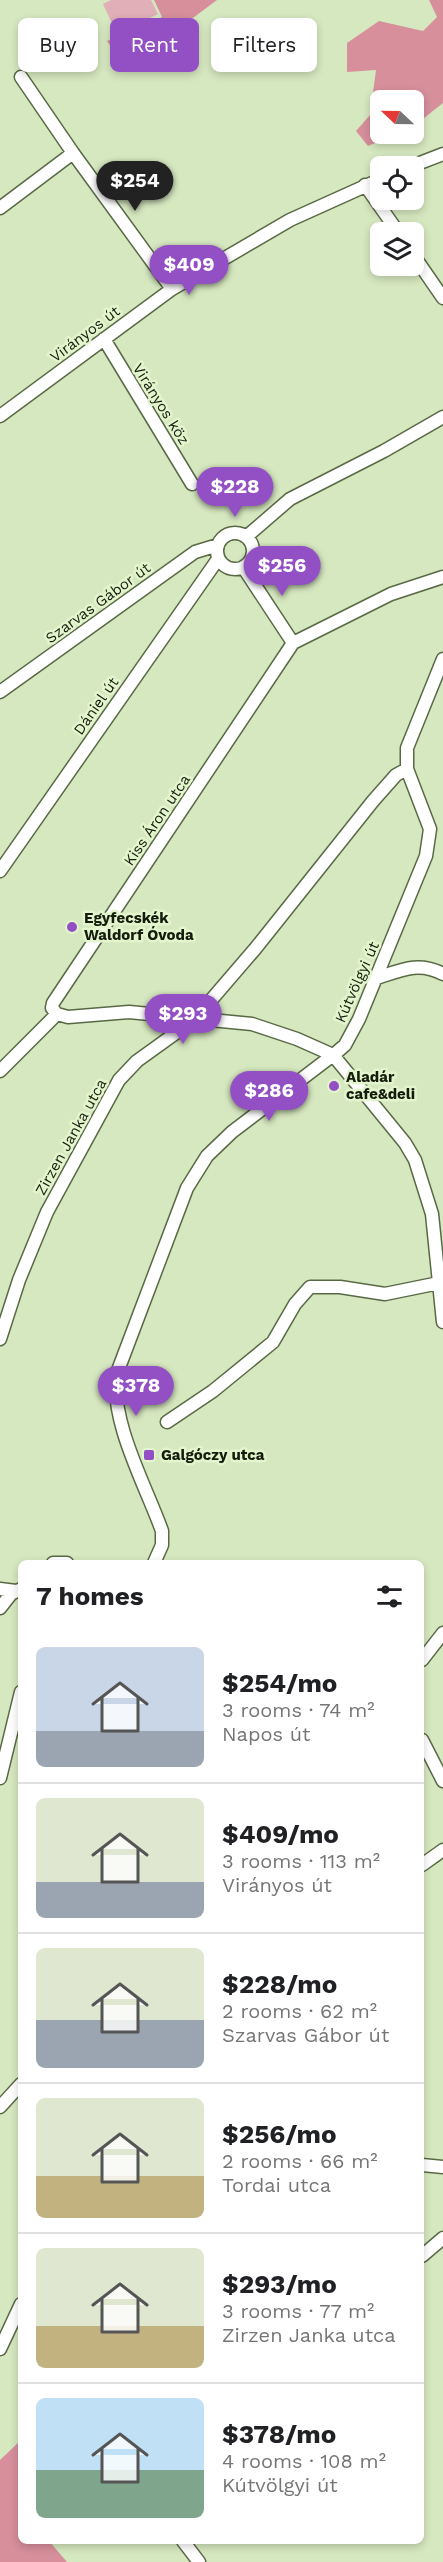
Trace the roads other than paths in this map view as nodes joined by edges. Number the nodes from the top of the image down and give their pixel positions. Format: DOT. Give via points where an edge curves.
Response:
graph roads {
  1 [pos="21,77"];
  2 [pos="73,153"];
  3 [pos="443,154"];
  4 [pos="424,161"];
  5 [pos="370,183"];
  6 [pos="365,185"];
  7 [pos="0,208"];
  8 [pos="391,222"];
  9 [pos="424,270"];
  10 [pos="172,289"];
  11 [pos="443,298"];
  12 [pos="104,339"];
  13 [pos="0,416"];
  14 [pos="443,417"];
  15 [pos="192,484"];
  16 [pos="246,537"];
  17 [pos="218,545"];
  18 [pos="219,559"];
  19 [pos="243,567"];
  20 [pos="443,577"];
  21 [pos="294,644"];
  22 [pos="443,659"];
  23 [pos="0,692"];
  24 [pos="407,769"];
  25 [pos="0,871"];
  26 [pos="443,974"];
  27 [pos="377,978"];
  28 [pos="57,1014"];
  29 [pos="194,1020"];
  30 [pos="333,1055"];
  31 [pos="0,1071"];
  32 [pos="441,1281"];
  33 [pos="443,1322"];
  34 [pos="0,1339"];
  35 [pos="167,1422"];
  36 [pos="155,1560"];
  37 [pos="0,1589"];
  38 [pos="18,1590"];
  39 [pos="0,1608"];
  40 [pos="443,1633"];
  41 [pos="424,1657"];
  42 [pos="18,1704"];
  43 [pos="424,1744"];
  44 [pos="0,1778"];
  45 [pos="443,1781"];
  46 [pos="443,1850"];
  47 [pos="424,1864"];
  48 [pos="18,2087"];
  49 [pos="0,2107"];
  50 [pos="424,2165"];
  51 [pos="443,2167"];
  52 [pos="443,2238"];
  53 [pos="424,2254"];
  54 [pos="18,2310"];
  55 [pos="0,2349"];
  56 [pos="185,2544"];
  57 [pos="199,2562"];
  1 -- 2 [label="street"];
  2 -- 7 [label="street"];
  2 -- 10 [label="street"];
  3 -- 4 [label="street"];
  5 -- 6 [label="street, Virányos út"];
  6 -- 8 [label="street"];
  6 -- 10 [label="street, Virányos út" via="290,220"];
  9 -- 11 [label="street"];
  10 -- 12 [label="street, Virányos út"];
  12 -- 13 [label="street, Virányos út"];
  12 -- 15 [label="street, Virányos köz"];
  14 -- 16 [label="street" via="290,499"];
  16 -- 17 [label="street" via="231,534"];
  16 -- 19 [label="street" via="253,553"];
  17 -- 18 [label="street"];
  17 -- 23 [label="street, Szarvas Gábor út" via="195,552"];
  18 -- 19 [label="street" via="229,568"];
  18 -- 25 [label="street, Dániel út"];
  19 -- 21 [label="street"];
  20 -- 21 [label="street" via="391,594"];
  21 -- 28 [label="street, Kiss Áron utca" via="53,1004"];
  22 -- 24 [label="street, Kútvölgyi út" via="407,748"];
  24 -- 27 [label="street, Kútvölgyi út" via="428,818 430,838"];
  24 -- 29 [label="street, Zirzen Janka utca" via="396,775 373,801"];
  26 -- 27 [label="street" via="413,966"];
  27 -- 30 [label="street, Kútvölgyi út" via="345,1045"];
  28 -- 29 [label="street" via="68,1017 129,1012"];
  28 -- 31 [label="street"];
  29 -- 30 [label="street" via="252,1024"];
  29 -- 34 [label="street, Zirzen Janka utca" via="137,1061 110,1094 46,1212"];
  30 -- 32 [label="street" via="405,1143 414,1160 432,1214"];
  30 -- 36 [label="street, Kútvölgyi út" via="232,1132 207,1156 187,1188 117,1372 119,1413 162,1531 162,1545"];
  32 -- 33 [label="street"];
  32 -- 35 [label="street" via="385,1294 310,1287 273,1342"];
  37 -- 38 [label="street"];
  38 -- 39 [label="street"];
  40 -- 41 [label="street"];
  42 -- 44 [label="street"];
  43 -- 45 [label="street"];
  46 -- 47 [label="street"];
  48 -- 49 [label="street"];
  50 -- 51 [label="street"];
  52 -- 53 [label="street"];
  54 -- 55 [label="street"];
  56 -- 57 [label="street"];
}
